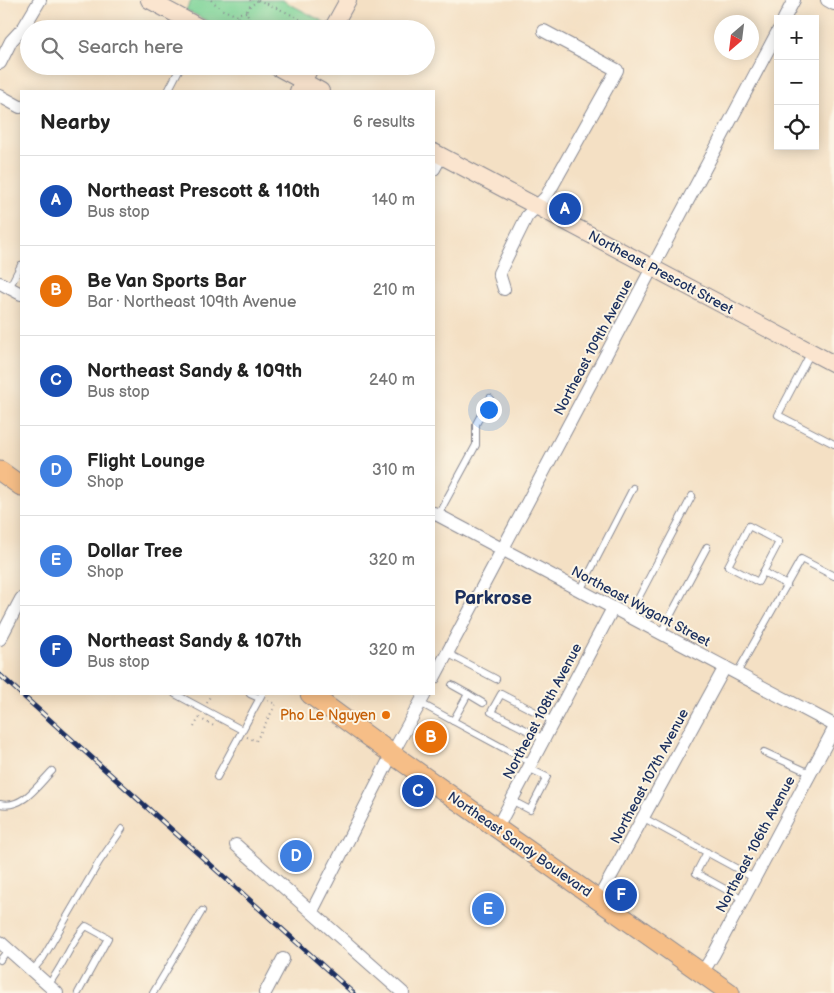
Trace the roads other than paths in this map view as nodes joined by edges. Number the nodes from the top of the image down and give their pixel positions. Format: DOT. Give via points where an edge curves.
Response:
graph roads {
  1 [pos="40,0"];
  2 [pos="149,0"];
  3 [pos="348,0"];
  4 [pos="794,0"];
  5 [pos="827,0"];
  6 [pos="834,4"];
  7 [pos="786,15"];
  8 [pos="28,20"];
  9 [pos="187,20"];
  10 [pos="337,20"];
  11 [pos="20,30"];
  12 [pos="544,31"];
  13 [pos="774,38"];
  14 [pos="0,63"];
  15 [pos="176,75"];
  16 [pos="286,75"];
  17 [pos="306,75"];
  18 [pos="300,86"];
  19 [pos="169,90"];
  20 [pos="318,90"];
  21 [pos="0,96"];
  22 [pos="20,107"];
  23 [pos="436,159"];
  24 [pos="537,206"];
  25 [pos="20,266"];
  26 [pos="652,267"];
  27 [pos="5,285"];
  28 [pos="504,289"];
  29 [pos="20,293"];
  30 [pos="811,352"];
  31 [pos="834,364"];
  32 [pos="490,398"];
  33 [pos="834,444"];
  34 [pos="0,471"];
  35 [pos="20,485"];
  36 [pos="633,488"];
  37 [pos="692,496"];
  38 [pos="436,514"];
  39 [pos="707,547"];
  40 [pos="503,550"];
  41 [pos="763,572"];
  42 [pos="834,576"];
  43 [pos="786,585"];
  44 [pos="580,591"];
  45 [pos="20,604"];
  46 [pos="613,608"];
  47 [pos="629,616"];
  48 [pos="661,633"];
  49 [pos="0,639"];
  50 [pos="447,653"];
  51 [pos="731,670"];
  52 [pos="435,676"];
  53 [pos="496,679"];
  54 [pos="452,685"];
  55 [pos="468,694"];
  56 [pos="177,695"];
  57 [pos="311,695"];
  58 [pos="260,696"];
  59 [pos="423,698"];
  60 [pos="483,703"];
  61 [pos="453,721"];
  62 [pos="553,721"];
  63 [pos="834,727"];
  64 [pos="242,730"];
  65 [pos="544,739"];
  66 [pos="764,752"];
  67 [pos="392,754"];
  68 [pos="529,766"];
  69 [pos="52,771"];
  70 [pos="810,774"];
  71 [pos="217,777"];
  72 [pos="511,800"];
  73 [pos="0,804"];
  74 [pos="644,818"];
  75 [pos="497,828"];
  76 [pos="122,829"];
  77 [pos="236,845"];
  78 [pos="707,852"];
  79 [pos="754,878"];
  80 [pos="743,899"];
  81 [pos="598,900"];
  82 [pos="202,911"];
  83 [pos="312,911"];
  84 [pos="4,946"];
  85 [pos="283,959"];
  86 [pos="0,960"];
  87 [pos="32,971"];
  88 [pos="702,973"];
  89 [pos="52,989"];
  90 [pos="78,993"];
  91 [pos="153,993"];
  92 [pos="265,993"];
  93 [pos="403,993"];
  94 [pos="730,993"];
  1 -- 8 [label="street"];
  2 -- 9 [label="street"];
  3 -- 10 [label="street"];
  4 -- 7 [label="street"];
  5 -- 6 [label="street"];
  11 -- 14 [label="street"];
  12 -- 24 [label="street" via="616,70 546,197"];
  13 -- 26 [label="street, Northeast 109th Avenue"];
  15 -- 19 [label="lane"];
  16 -- 18 [label="street"];
  17 -- 18 [label="street"];
  18 -- 20 [label="street"];
  21 -- 22 [label="street"];
  23 -- 24 [label="street, Northeast Prescott Street"];
  24 -- 26 [label="street, Northeast Prescott Street"];
  24 -- 28 [label="street" via="527,216 499,273"];
  25 -- 27 [label="lane"];
  26 -- 30 [label="street, Northeast Prescott Street"];
  26 -- 40 [label="street, Northeast 109th Avenue"];
  27 -- 29 [label="street"];
  30 -- 31 [label="street, Northeast Prescott Street"];
  30 -- 33 [label="lane" via="778,415"];
  32 -- 38 [label="lane" via="476,424 476,445"];
  34 -- 35 [label="main road"];
  36 -- 44 [label="lane"];
  37 -- 47 [label="lane"];
  38 -- 40 [label="street, Northeast Wygant Street"];
  39 -- 48 [label="lane"];
  40 -- 44 [label="street, Northeast Wygant Street"];
  40 -- 50 [label="street, Northeast 109th Avenue"];
  41 -- 41 [label="lane" via="758,582 728,566 749,526 780,542"];
  41 -- 43 [label="lane"];
  42 -- 43 [label="lane" via="801,559"];
  43 -- 51 [label="lane"];
  44 -- 46 [label="street, Northeast Wygant Street"];
  45 -- 49 [label="street"];
  46 -- 47 [label="street, Northeast Wygant Street"];
  46 -- 62 [label="street, Northeast 108th Avenue"];
  47 -- 48 [label="street, Northeast Wygant Street"];
  48 -- 51 [label="street, Northeast Wygant Street"];
  50 -- 52 [label="street, Northeast 109th Avenue"];
  50 -- 53 [label="lane"];
  51 -- 63 [label="street, Northeast Wygant Street"];
  51 -- 74 [label="street, Northeast 107th Avenue"];
  54 -- 55 [label="lane"];
  55 -- 60 [label="lane"];
  55 -- 61 [label="lane"];
  56 -- 64 [label="lane"];
  57 -- 67 [label="main road, Northeast Sandy Boulevard"];
  58 -- 64 [label="lane"];
  59 -- 61 [label="lane"];
  59 -- 67 [label="street"];
  61 -- 68 [label="lane"];
  62 -- 65 [label="street, Northeast 108th Avenue"];
  62 -- 65 [label="lane" via="500,694 491,712"];
  63 -- 70 [label="street, Northeast 106th Avenue"];
  64 -- 71 [label="lane"];
  65 -- 68 [label="street, Northeast 108th Avenue"];
  66 -- 70 [label="lane"];
  67 -- 75 [label="main road, Northeast Sandy Boulevard"];
  67 -- 83 [label="street"];
  68 -- 72 [label="street, Northeast 108th Avenue"];
  68 -- 72 [label="lane" via="547,777 530,810"];
  69 -- 73 [label="lane" via="26,798"];
  70 -- 79 [label="street, Northeast 106th Avenue"];
  72 -- 75 [label="street, Northeast 108th Avenue"];
  74 -- 78 [label="lane"];
  74 -- 81 [label="street, Northeast 107th Avenue"];
  75 -- 81 [label="main road, Northeast Sandy Boulevard"];
  76 -- 87 [label="lane"];
  77 -- 83 [label="street"];
  78 -- 79 [label="lane"];
  78 -- 80 [label="lane" via="696,874"];
  79 -- 80 [label="street, Northeast 106th Avenue"];
  80 -- 88 [label="street, Northeast 106th Avenue"];
  81 -- 88 [label="main road, Northeast Sandy Boulevard"];
  82 -- 91 [label="lane"];
  83 -- 93 [label="street"];
  84 -- 86 [label="lane"];
  84 -- 87 [label="street"];
  85 -- 92 [label="street"];
  87 -- 89 [label="street"];
  88 -- 94 [label="main road, Northeast Sandy Boulevard"];
  89 -- 90 [label="lane" via="56,974 78,934 86,926 108,938"];
}
